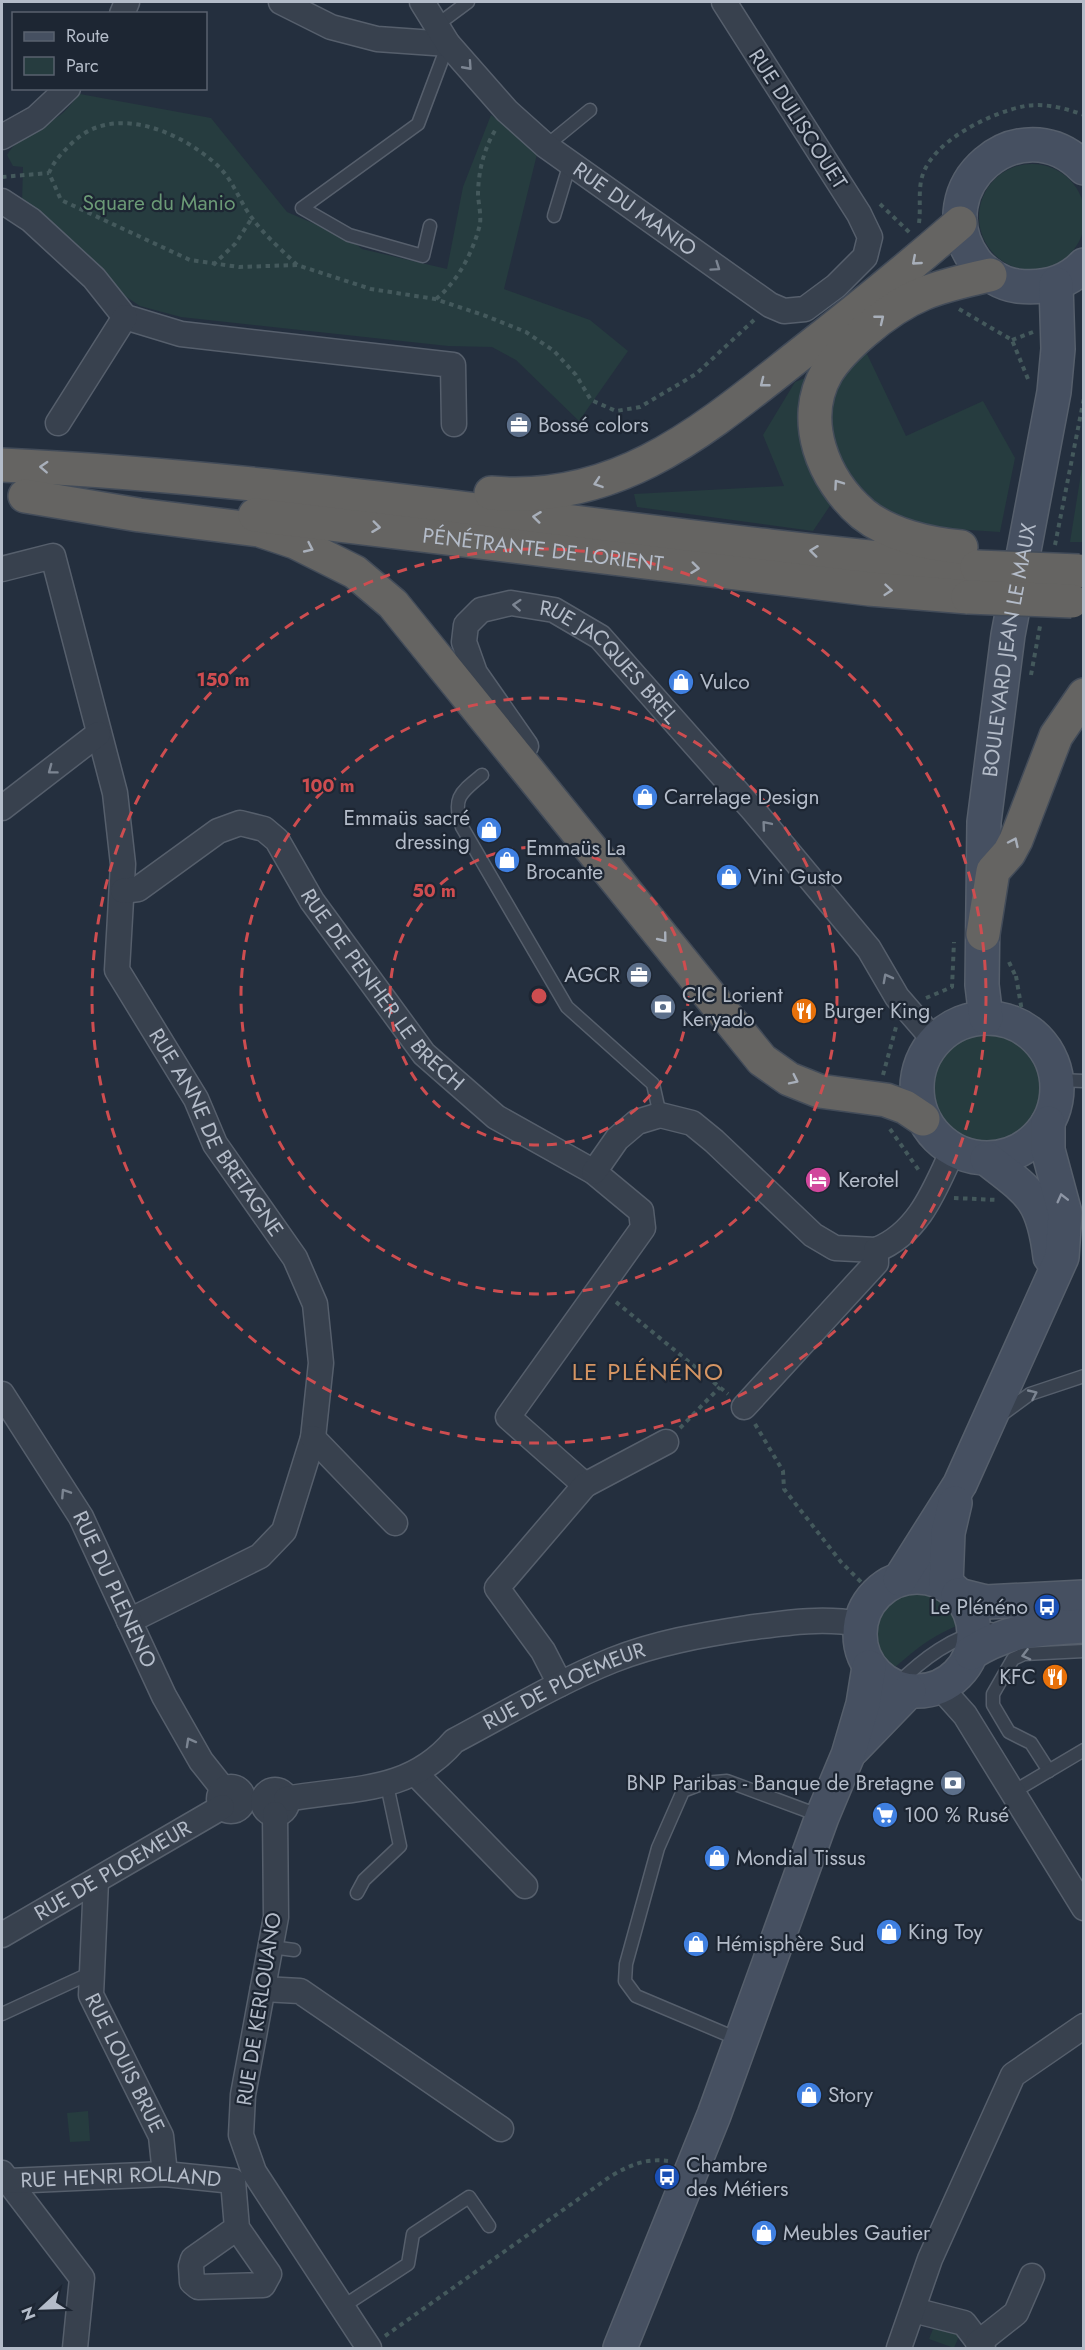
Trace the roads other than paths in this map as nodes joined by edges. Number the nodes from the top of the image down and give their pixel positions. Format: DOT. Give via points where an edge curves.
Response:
graph roads {
  1 [pos="281,2"];
  2 [pos="422,2"];
  3 [pos="468,2"];
  4 [pos="724,2"];
  5 [pos="442,35"];
  6 [pos="66,90"];
  7 [pos="590,110"];
  8 [pos="2,137"];
  9 [pos="546,146"];
  10 [pos="570,163"];
  11 [pos="1083,168"];
  12 [pos="2,201"];
  13 [pos="554,216"];
  14 [pos="960,223"];
  15 [pos="430,226"];
  16 [pos="870,237"];
  17 [pos="1083,265"];
  18 [pos="990,275"];
  19 [pos="1056,284"];
  20 [pos="125,317"];
  21 [pos="58,423"];
  22 [pos="453,424"];
  23 [pos="2,465"];
  24 [pos="87,470"];
  25 [pos="13,496"];
  26 [pos="979,558"];
  27 [pos="2,569"];
  28 [pos="1077,573"];
  29 [pos="1083,695"];
  30 [pos="98,734"];
  31 [pos="482,775"];
  32 [pos="2,808"];
  33 [pos="123,891"];
  34 [pos="635,904"];
  35 [pos="969,932"];
  36 [pos="986,1018"];
  37 [pos="935,1041"];
  38 [pos="1070,1080"];
  39 [pos="660,1115"];
  40 [pos="923,1119"];
  41 [pos="1048,1123"];
  42 [pos="953,1150"];
  43 [pos="987,1159"];
  44 [pos="594,1172"];
  45 [pos="876,1250"];
  46 [pos="1047,1295"];
  47 [pos="1083,1376"];
  48 [pos="2,1394"];
  49 [pos="744,1407"];
  50 [pos="989,1423"];
  51 [pos="313,1438"];
  52 [pos="666,1442"];
  53 [pos="960,1484"];
  54 [pos="585,1485"];
  55 [pos="395,1523"];
  56 [pos="952,1590"];
  57 [pos="1083,1597"];
  58 [pos="878,1599"];
  59 [pos="1083,1617"];
  60 [pos="129,1621"];
  61 [pos="1083,1626"];
  62 [pos="993,1635"];
  63 [pos="1083,1651"];
  64 [pos="903,1683"];
  65 [pos="560,1684"];
  66 [pos="1083,1750"];
  67 [pos="848,1755"];
  68 [pos="1048,1771"];
  69 [pos="415,1773"];
  70 [pos="387,1785"];
  71 [pos="1013,1792"];
  72 [pos="228,1799"];
  73 [pos="277,1804"];
  74 [pos="822,1817"];
  75 [pos="96,1881"];
  76 [pos="525,1886"];
  77 [pos="357,1893"];
  78 [pos="1083,1908"];
  79 [pos="2,1935"];
  80 [pos="270,1947"];
  81 [pos="294,1950"];
  82 [pos="93,1972"];
  83 [pos="263,1989"];
  84 [pos="2,2014"];
  85 [pos="1083,2026"];
  86 [pos="741,2040"];
  87 [pos="501,2129"];
  88 [pos="165,2174"];
  89 [pos="5,2177"];
  90 [pos="243,2177"];
  91 [pos="489,2226"];
  92 [pos="237,2228"];
  93 [pos="1032,2276"];
  94 [pos="342,2307"];
  95 [pos="913,2310"];
  96 [pos="981,2346"];
  97 [pos="369,2348"];
  98 [pos="75,2349"];
  99 [pos="620,2349"];
  100 [pos="899,2349"];
  1 -- 5 [label="street" via="331,27 376,39"];
  2 -- 5 [label="street, RUE DU MANIO"];
  3 -- 5 [label="lane"];
  4 -- 16 [label="street, RUE DULISCOUET"];
  5 -- 9 [label="street, RUE DU MANIO, one-way" via="507,111"];
  5 -- 15 [label="lane" via="417,124 302,208 349,235 423,256"];
  6 -- 8 [label="street" via="36,118"];
  7 -- 9 [label="lane"];
  9 -- 10 [label="street, RUE DU MANIO"];
  10 -- 13 [label="lane"];
  10 -- 16 [label="street, RUE DU MANIO, one-way" via="770,305 784,311 805,309 836,286 865,257"];
  11 -- 14 [label="main road" via="1065,153 1051,148 1028,145 1005,150 970,179 960,208"];
  12 -- 20 [label="street" via="31,220 94,278"];
  14 -- 18 [label="main road" via="969,252"];
  14 -- 24 [label="highway, one-way" via="683,444 643,466 590,486 547,494 496,493 209,471"];
  17 -- 19 [label="main road"];
  18 -- 19 [label="main road" via="1011,285 1034,288"];
  26 -- 18 [label="highway, one-way" via="894,531 864,514 836,484 820,450 814,425 817,400 827,373 846,347 904,300"];
  19 -- 35 [label="main road, BOULEVARD JEAN LE MAUX" via="1058,349 1054,392 1008,635"];
  20 -- 21 [label="street"];
  20 -- 22 [label="street" via="181,334 453,364"];
  24 -- 23 [label="highway, PÉNÉTRANTE DE LORIENT, one-way"];
  26 -- 24 [label="highway, PÉNÉTRANTE DE LORIENT, one-way" via="874,558 347,493"];
  25 -- 28 [label="highway, PÉNÉTRANTE DE LORIENT, one-way, bridge" via="183,507 351,524 870,589 968,597"];
  25 -- 34 [label="highway, one-way" via="259,530 296,542 355,572 393,604"];
  26 -- 28 [label="highway, PÉNÉTRANTE DE LORIENT, bridge"];
  27 -- 30 [label="street, RUE ANNE DE BRETAGNE" via="53,556"];
  35 -- 29 [label="highway, one-way" via="993,871 1016,840 1056,736"];
  30 -- 32 [label="street, one-way"];
  30 -- 33 [label="street, RUE ANNE DE BRETAGNE" via="115,794"];
  31 -- 39 [label="lane" via="461,792 457,802 462,827 567,1006 654,1084"];
  33 -- 44 [label="street, RUE DE PENHER LE BRECH" via="138,889 218,831 240,823 264,829 278,840 312,901 424,1054 496,1117"];
  33 -- 51 [label="street, RUE ANNE DE BRETAGNE" via="117,970 196,1099 215,1144 295,1258 315,1304 321,1363"];
  37 -- 34 [label="street, RUE JACQUES BREL, one-way" via="906,1009 869,949 754,811 600,637 554,610 511,603 481,610 466,625 464,642 475,673"];
  34 -- 40 [label="highway, one-way" via="762,1060 789,1079 819,1091 882,1099"];
  35 -- 36 [label="main road, BOULEVARD JEAN LE MAUX"];
  36 -- 37 [label="main road" via="959,1023"];
  36 -- 38 [label="main road" via="1007,1020 1025,1029"];
  37 -- 40 [label="main road" via="920,1065 916,1086"];
  38 -- 41 [label="main road"];
  39 -- 44 [label="street" via="637,1122 617,1139"];
  39 -- 45 [label="street" via="692,1123 813,1235 835,1248"];
  40 -- 42 [label="main road" via="935,1136"];
  41 -- 43 [label="main road" via="1032,1142 1015,1153"];
  46 -- 41 [label="main road, one-way" via="1062,1257 1066,1232 1062,1194 1048,1150"];
  42 -- 43 [label="main road"];
  42 -- 45 [label="street" via="925,1208 895,1242"];
  43 -- 46 [label="main road" via="1031,1193 1044,1217 1050,1260"];
  44 -- 54 [label="street, RUE DE PENHER LE BRECH" via="641,1211 644,1228 508,1417"];
  45 -- 49 [label="street" via="876,1263"];
  46 -- 50 [label="main road"];
  50 -- 47 [label="lane, one-way" via="1030,1394"];
  60 -- 48 [label="street, RUE DU PLENENO, one-way" via="81,1517"];
  50 -- 53 [label="main road"];
  51 -- 55 [label="street"];
  51 -- 60 [label="street, RUE ANNE DE BRETAGNE" via="284,1532 260,1556"];
  52 -- 54 [label="street"];
  53 -- 56 [label="main road" via="948,1533"];
  53 -- 58 [label="main road"];
  54 -- 65 [label="street" via="497,1588 543,1651"];
  56 -- 57 [label="main road" via="986,1602"];
  56 -- 58 [label="main road" via="924,1578"];
  56 -- 62 [label="main road"];
  58 -- 64 [label="main road" via="862,1654"];
  58 -- 65 [label="street, RUE DE PLOEMEUR" via="804,1620 696,1636 614,1660"];
  59 -- 62 [label="lane" via="1023,1620"];
  72 -- 60 [label="street, RUE DU PLENENO, one-way" via="170,1706"];
  61 -- 62 [label="main road"];
  62 -- 64 [label="lane" via="922,1660"];
  62 -- 64 [label="main road" via="964,1667"];
  63 -- 68 [label="lane, one-way" via="1024,1654 1013,1659 993,1694 993,1705 1009,1732 1031,1743"];
  64 -- 67 [label="main road"];
  64 -- 67 [label="main road" via="863,1704"];
  64 -- 71 [label="street" via="965,1715"];
  65 -- 69 [label="street, RUE DE PLOEMEUR" via="454,1741 442,1756"];
  66 -- 68 [label="lane"];
  67 -- 74 [label="main road"];
  68 -- 71 [label="lane"];
  69 -- 70 [label="street, RUE DE PLOEMEUR"];
  69 -- 76 [label="street"];
  70 -- 73 [label="street, RUE DE PLOEMEUR"];
  70 -- 77 [label="lane" via="400,1846 364,1880"];
  71 -- 78 [label="street"];
  72 -- 73 [label="street, RUE DE PLOEMEUR"];
  72 -- 75 [label="street, RUE DE PLOEMEUR"];
  73 -- 80 [label="street, RUE DE KERLOUANO" via="276,1917"];
  74 -- 86 [label="main road"];
  74 -- 86 [label="lane" via="727,1781 704,1783 683,1791 658,1848 626,1964 625,1981 636,1995"];
  75 -- 79 [label="street, RUE DE PLOEMEUR"];
  75 -- 82 [label="street, RUE LOUIS BRUE"];
  80 -- 81 [label="lane"];
  80 -- 83 [label="street, RUE DE KERLOUANO"];
  82 -- 84 [label="lane"];
  82 -- 88 [label="street, RUE LOUIS BRUE" via="91,1995 161,2136"];
  83 -- 87 [label="street" via="300,1991"];
  83 -- 90 [label="street, RUE DE KERLOUANO" via="243,2095"];
  85 -- 95 [label="street" via="1013,2075 930,2259"];
  86 -- 99 [label="main road"];
  88 -- 89 [label="street, RUE HENRI ROLLAND"];
  88 -- 90 [label="street, RUE HENRI ROLLAND"];
  89 -- 98 [label="street" via="82,2278"];
  90 -- 92 [label="street, RUE HENRI ROLLAND"];
  90 -- 94 [label="street, RUE DE KERLOUANO"];
  91 -- 94 [label="lane" via="469,2197 413,2234 408,2264"];
  93 -- 96 [label="street" via="1016,2313"];
  94 -- 97 [label="street, RUE DE KERLOUANO"];
  95 -- 96 [label="street" via="964,2323"];
  95 -- 100 [label="street"];
}
